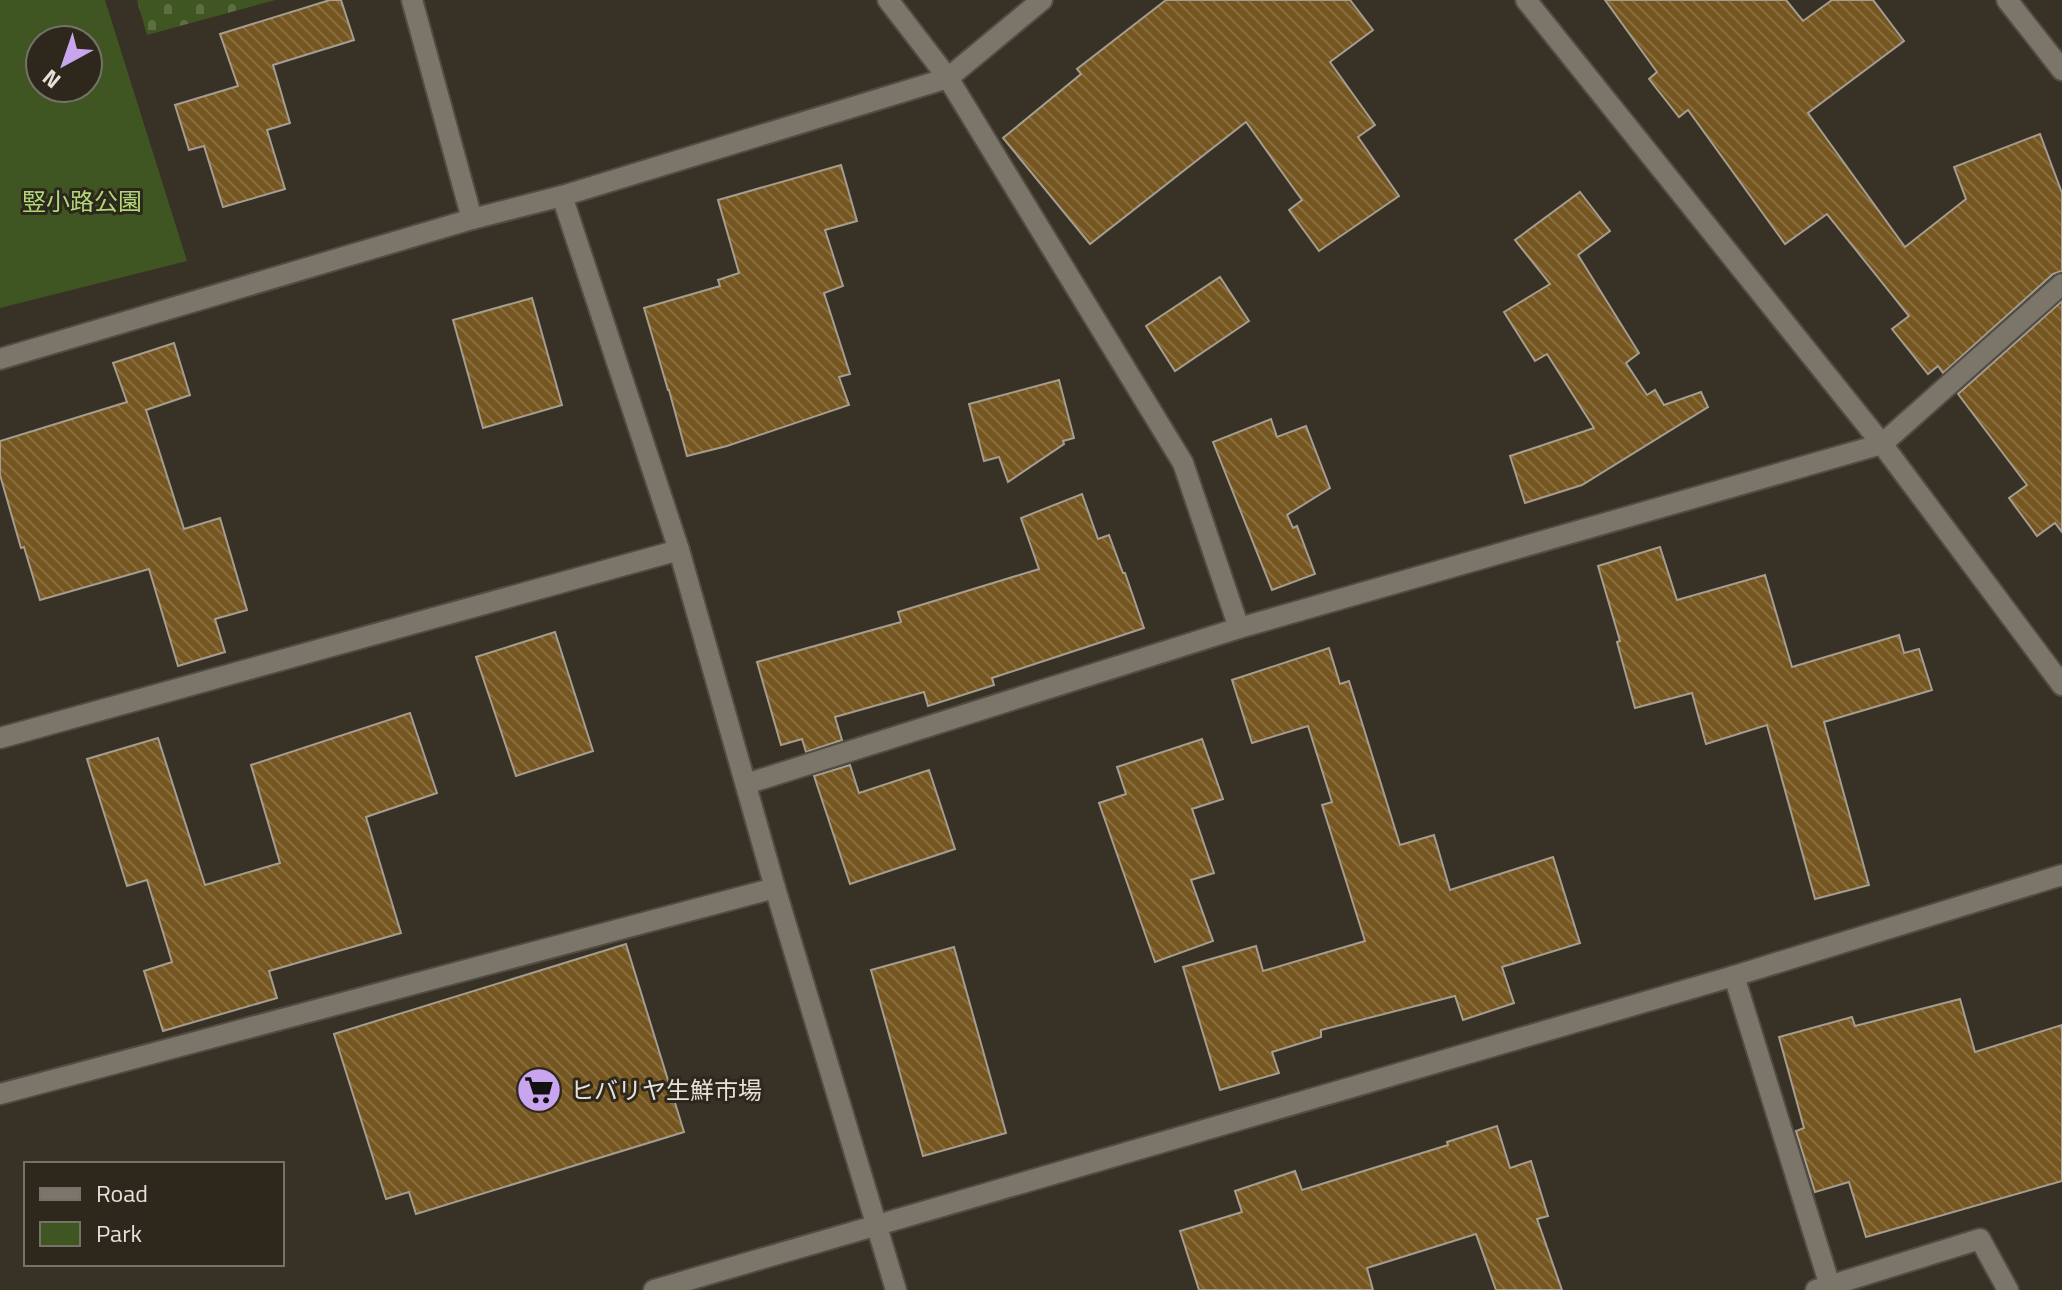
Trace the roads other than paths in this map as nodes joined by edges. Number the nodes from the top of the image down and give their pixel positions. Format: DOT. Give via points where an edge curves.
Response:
graph roads {
  1 [pos="412,0"];
  2 [pos="888,0"];
  3 [pos="1042,0"];
  4 [pos="1526,0"];
  5 [pos="2007,0"];
  6 [pos="2062,70"];
  7 [pos="948,78"];
  8 [pos="562,196"];
  9 [pos="472,219"];
  10 [pos="2062,284"];
  11 [pos="0,359"];
  12 [pos="1882,444"];
  13 [pos="679,550"];
  14 [pos="1239,628"];
  15 [pos="2062,685"];
  16 [pos="0,738"];
  17 [pos="746,784"];
  18 [pos="2062,875"];
  19 [pos="775,888"];
  20 [pos="1734,976"];
  21 [pos="0,1094"];
  22 [pos="877,1226"];
  23 [pos="1823,1288"];
  24 [pos="654,1290"];
  25 [pos="896,1290"];
  26 [pos="2008,1290"];
  1 -- 9 [label="street"];
  2 -- 7 [label="street"];
  3 -- 7 [label="street"];
  4 -- 12 [label="street"];
  5 -- 6 [label="street"];
  7 -- 8 [label="street"];
  7 -- 14 [label="street" via="1183,463"];
  8 -- 9 [label="street"];
  8 -- 13 [label="street"];
  9 -- 11 [label="street"];
  10 -- 12 [label="street"];
  12 -- 14 [label="street"];
  12 -- 15 [label="street"];
  13 -- 16 [label="street"];
  13 -- 17 [label="street"];
  14 -- 17 [label="street"];
  17 -- 19 [label="street"];
  18 -- 20 [label="street"];
  19 -- 21 [label="street"];
  19 -- 22 [label="street"];
  20 -- 22 [label="street"];
  20 -- 23 [label="street"];
  22 -- 24 [label="street"];
  22 -- 25 [label="street"];
  23 -- 26 [label="street" via="1980,1239"];
}
